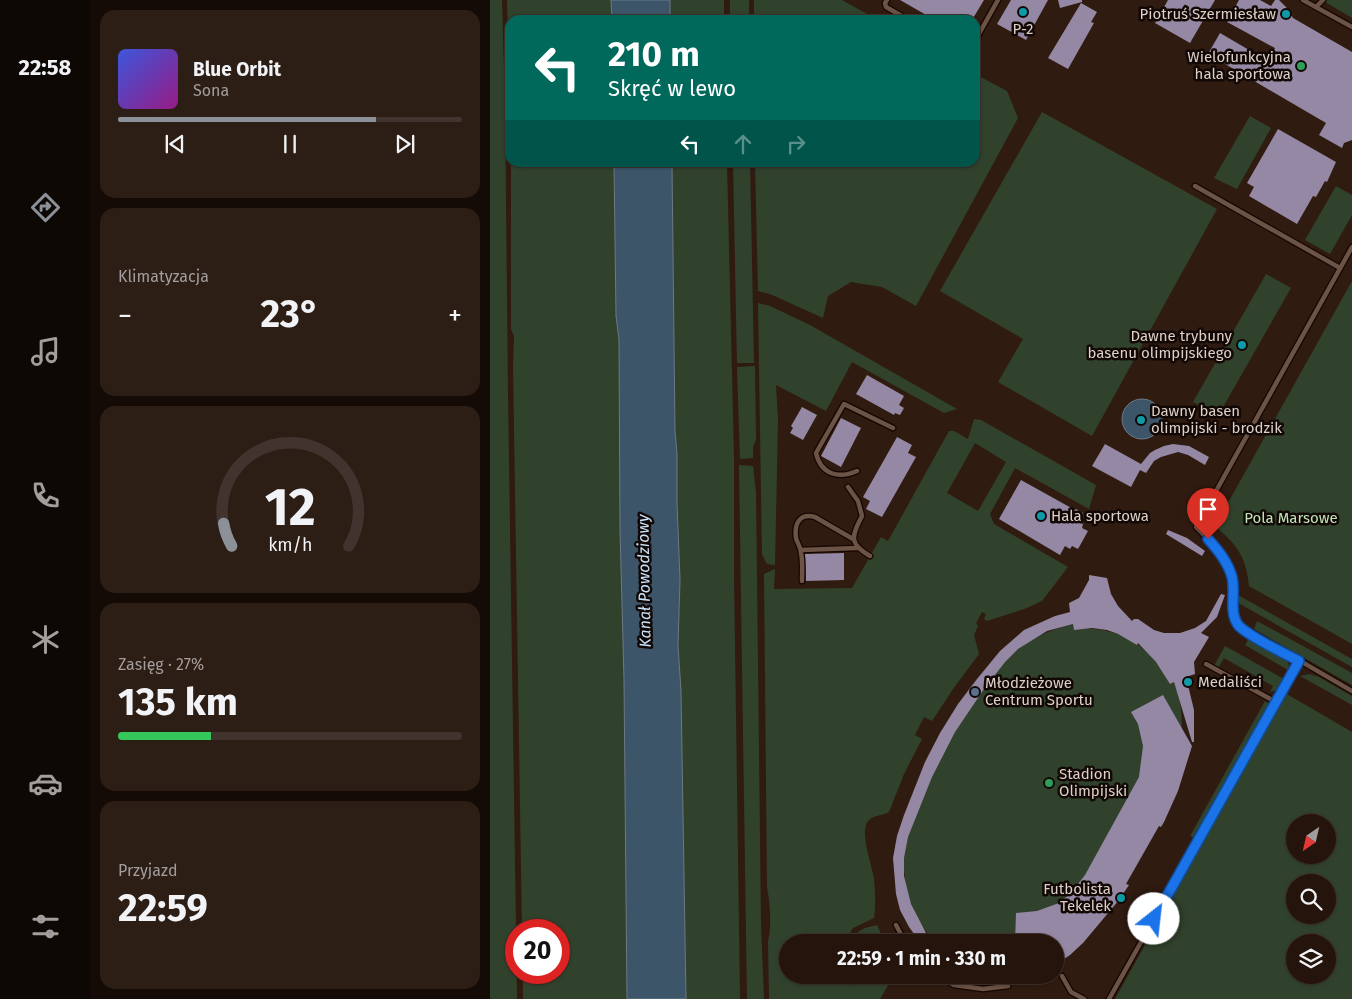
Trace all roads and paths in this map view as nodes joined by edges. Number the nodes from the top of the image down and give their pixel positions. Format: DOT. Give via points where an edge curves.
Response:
graph roads {
  1 [pos="887,0"];
  2 [pos="998,0"];
  3 [pos="1303,0"];
  4 [pos="1322,0"];
  5 [pos="1316,7"];
  6 [pos="900,15"];
  7 [pos="1352,27"];
  8 [pos="980,32"];
  9 [pos="1195,186"];
  10 [pos="1352,247"];
  11 [pos="1340,268"];
  12 [pos="893,428"];
  13 [pos="857,471"];
  14 [pos="848,487"];
  15 [pos="853,540"];
  16 [pos="857,548"];
  17 [pos="801,550"];
  18 [pos="870,556"];
  19 [pos="802,581"];
  20 [pos="1299,661"];
  21 [pos="1206,664"];
  22 [pos="1352,691"];
  23 [pos="1276,702"];
  24 [pos="896,925"];
  25 [pos="901,934"];
  26 [pos="1064,980"];
  27 [pos="952,984"];
  28 [pos="1008,986"];
  29 [pos="1084,999"];
  30 [pos="1110,999"];
  1 -- 6 [label="lane" via="886,7"];
  2 -- 8 [label="lane"];
  3 -- 5 [label="lane"];
  4 -- 5 [label="lane"];
  5 -- 7 [label="lane"];
  9 -- 11 [label="lane"];
  10 -- 11 [label="lane"];
  11 -- 20 [label="lane" via="1196,527 1218,550 1228,567 1233,582 1233,610 1240,626"];
  12 -- 13 [label="lane" via="844,404 816,453 818,461 828,472 846,476"];
  14 -- 15 [label="lane" via="858,501 862,516"];
  15 -- 16 [label="lane"];
  15 -- 17 [label="lane" via="808,515 798,522 796,538"];
  16 -- 17 [label="lane"];
  16 -- 18 [label="lane"];
  17 -- 19 [label="lane"];
  20 -- 22 [label="lane"];
  20 -- 23 [label="lane"];
  21 -- 23 [label="lane"];
  23 -- 30 [label="lane"];
  24 -- 25 [label="lane"];
  26 -- 29 [label="lane" via="1071,992"];
  27 -- 28 [label="lane" via="983,989"];
}
